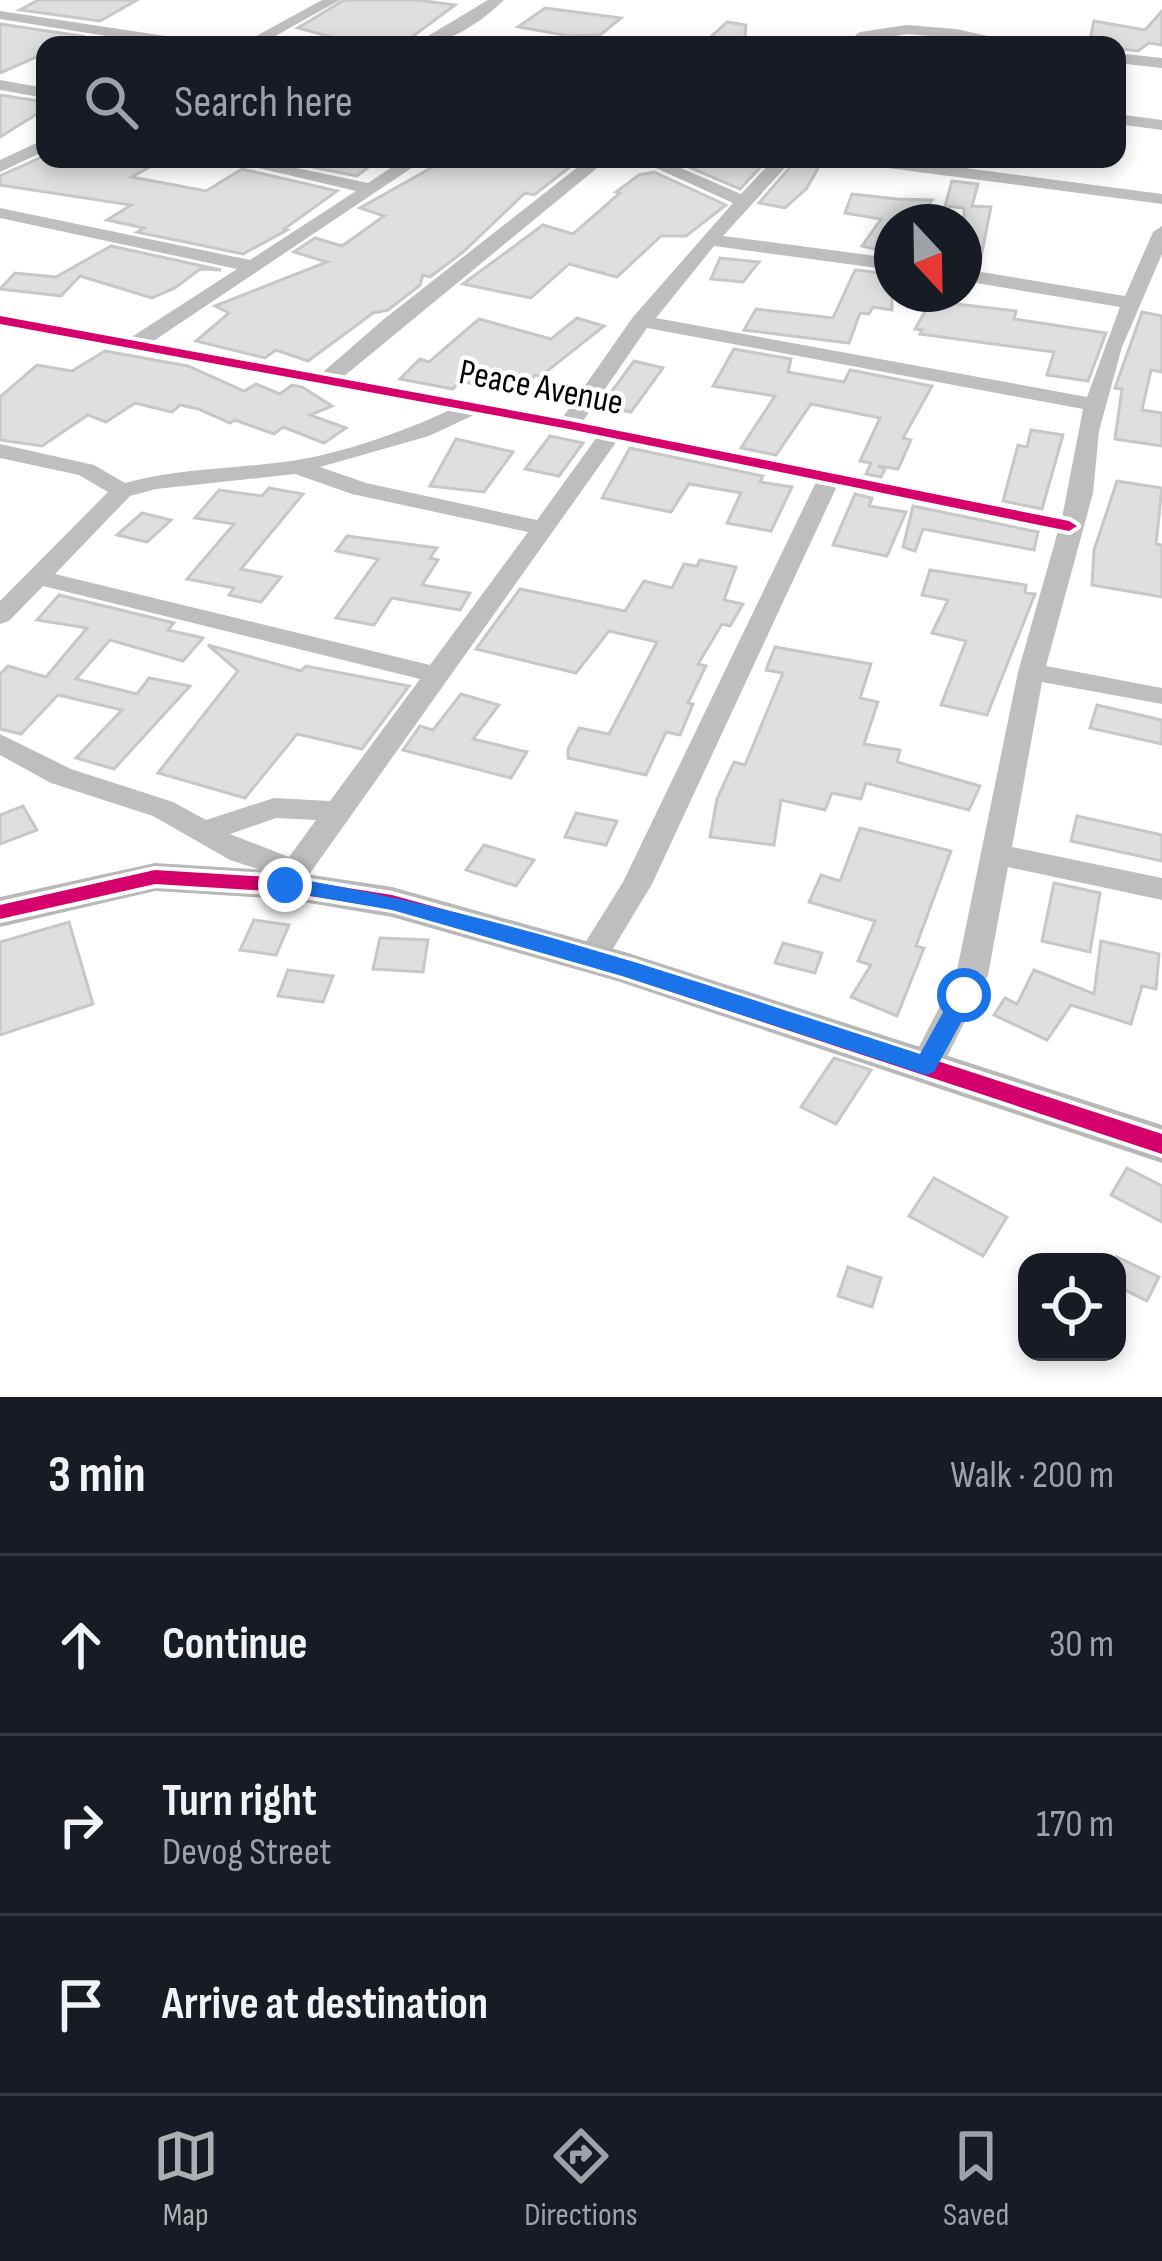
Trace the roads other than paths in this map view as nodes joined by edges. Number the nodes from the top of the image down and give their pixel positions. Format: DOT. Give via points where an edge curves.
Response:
graph roads {
  1 [pos="333,0"];
  2 [pos="490,1"];
  3 [pos="0,15"];
  4 [pos="134,36"];
  5 [pos="265,36"];
  6 [pos="439,36"];
  7 [pos="862,36"];
  8 [pos="953,36"];
  9 [pos="1126,59"];
  10 [pos="1162,63"];
  11 [pos="0,86"];
  12 [pos="36,92"];
  13 [pos="1126,120"];
  14 [pos="1162,125"];
  15 [pos="36,148"];
  16 [pos="0,166"];
  17 [pos="272,168"];
  18 [pos="401,168"];
  19 [pos="588,168"];
  20 [pos="666,168"];
  21 [pos="775,168"];
  22 [pos="926,168"];
  23 [pos="368,188"];
  24 [pos="1162,199"];
  25 [pos="743,201"];
  26 [pos="0,213"];
  27 [pos="1162,232"];
  28 [pos="707,239"];
  29 [pos="874,262"];
  30 [pos="251,266"];
  31 [pos="982,277"];
  32 [pos="1146,291"];
  33 [pos="0,320"];
  34 [pos="640,321"];
  35 [pos="135,344"];
  36 [pos="326,381"];
  37 [pos="1096,406"];
  38 [pos="472,408"];
  39 [pos="569,425"];
  40 [pos="611,434"];
  41 [pos="0,451"];
  42 [pos="297,467"];
  43 [pos="830,478"];
  44 [pos="122,491"];
  45 [pos="1070,526"];
  46 [pos="542,528"];
  47 [pos="42,578"];
  48 [pos="0,616"];
  49 [pos="1030,672"];
  50 [pos="435,674"];
  51 [pos="1162,696"];
  52 [pos="0,743"];
  53 [pos="337,812"];
  54 [pos="203,832"];
  55 [pos="994,854"];
  56 [pos="290,877"];
  57 [pos="1162,889"];
  58 [pos="0,912"];
  59 [pos="591,958"];
  60 [pos="926,1066"];
  61 [pos="1162,1144"];
  1 -- 5 [label="street"];
  2 -- 6 [label="street"];
  3 -- 4 [label="street"];
  7 -- 8 [label="street" via="893,28"];
  9 -- 10 [label="street"];
  11 -- 12 [label="street"];
  13 -- 14 [label="street"];
  15 -- 16 [label="street"];
  17 -- 23 [label="street"];
  18 -- 23 [label="street"];
  19 -- 36 [label="street"];
  20 -- 25 [label="street"];
  21 -- 25 [label="street"];
  22 -- 24 [label="street"];
  23 -- 30 [label="street"];
  25 -- 28 [label="street"];
  26 -- 30 [label="street"];
  27 -- 32 [label="street"];
  28 -- 29 [label="street"];
  28 -- 34 [label="street"];
  30 -- 35 [label="street"];
  31 -- 32 [label="street"];
  32 -- 37 [label="street" via="1112,347"];
  33 -- 35 [label="street, Peace Avenue"];
  34 -- 37 [label="street"];
  34 -- 39 [label="street"];
  35 -- 36 [label="street, Peace Avenue"];
  36 -- 38 [label="street, Peace Avenue"];
  37 -- 45 [label="street"];
  38 -- 39 [label="street, Peace Avenue"];
  38 -- 42 [label="street"];
  39 -- 40 [label="street, Peace Avenue"];
  40 -- 43 [label="street, Peace Avenue"];
  40 -- 46 [label="street"];
  41 -- 44 [label="street" via="86,470"];
  42 -- 44 [label="street"];
  42 -- 46 [label="street" via="360,489"];
  43 -- 45 [label="street, Peace Avenue"];
  43 -- 59 [label="street" via="638,884"];
  44 -- 47 [label="street"];
  45 -- 49 [label="street"];
  46 -- 50 [label="street"];
  47 -- 48 [label="street"];
  47 -- 50 [label="street"];
  49 -- 51 [label="street"];
  49 -- 55 [label="street"];
  50 -- 53 [label="street"];
  52 -- 54 [label="street"];
  53 -- 54 [label="street" via="274,808"];
  53 -- 56 [label="street"];
  54 -- 56 [label="street"];
  55 -- 57 [label="street"];
  55 -- 60 [label="street" via="972,975"];
  56 -- 58 [label="street" via="155,878"];
  56 -- 59 [label="street"];
  59 -- 60 [label="street"];
  60 -- 61 [label="street"];
}
